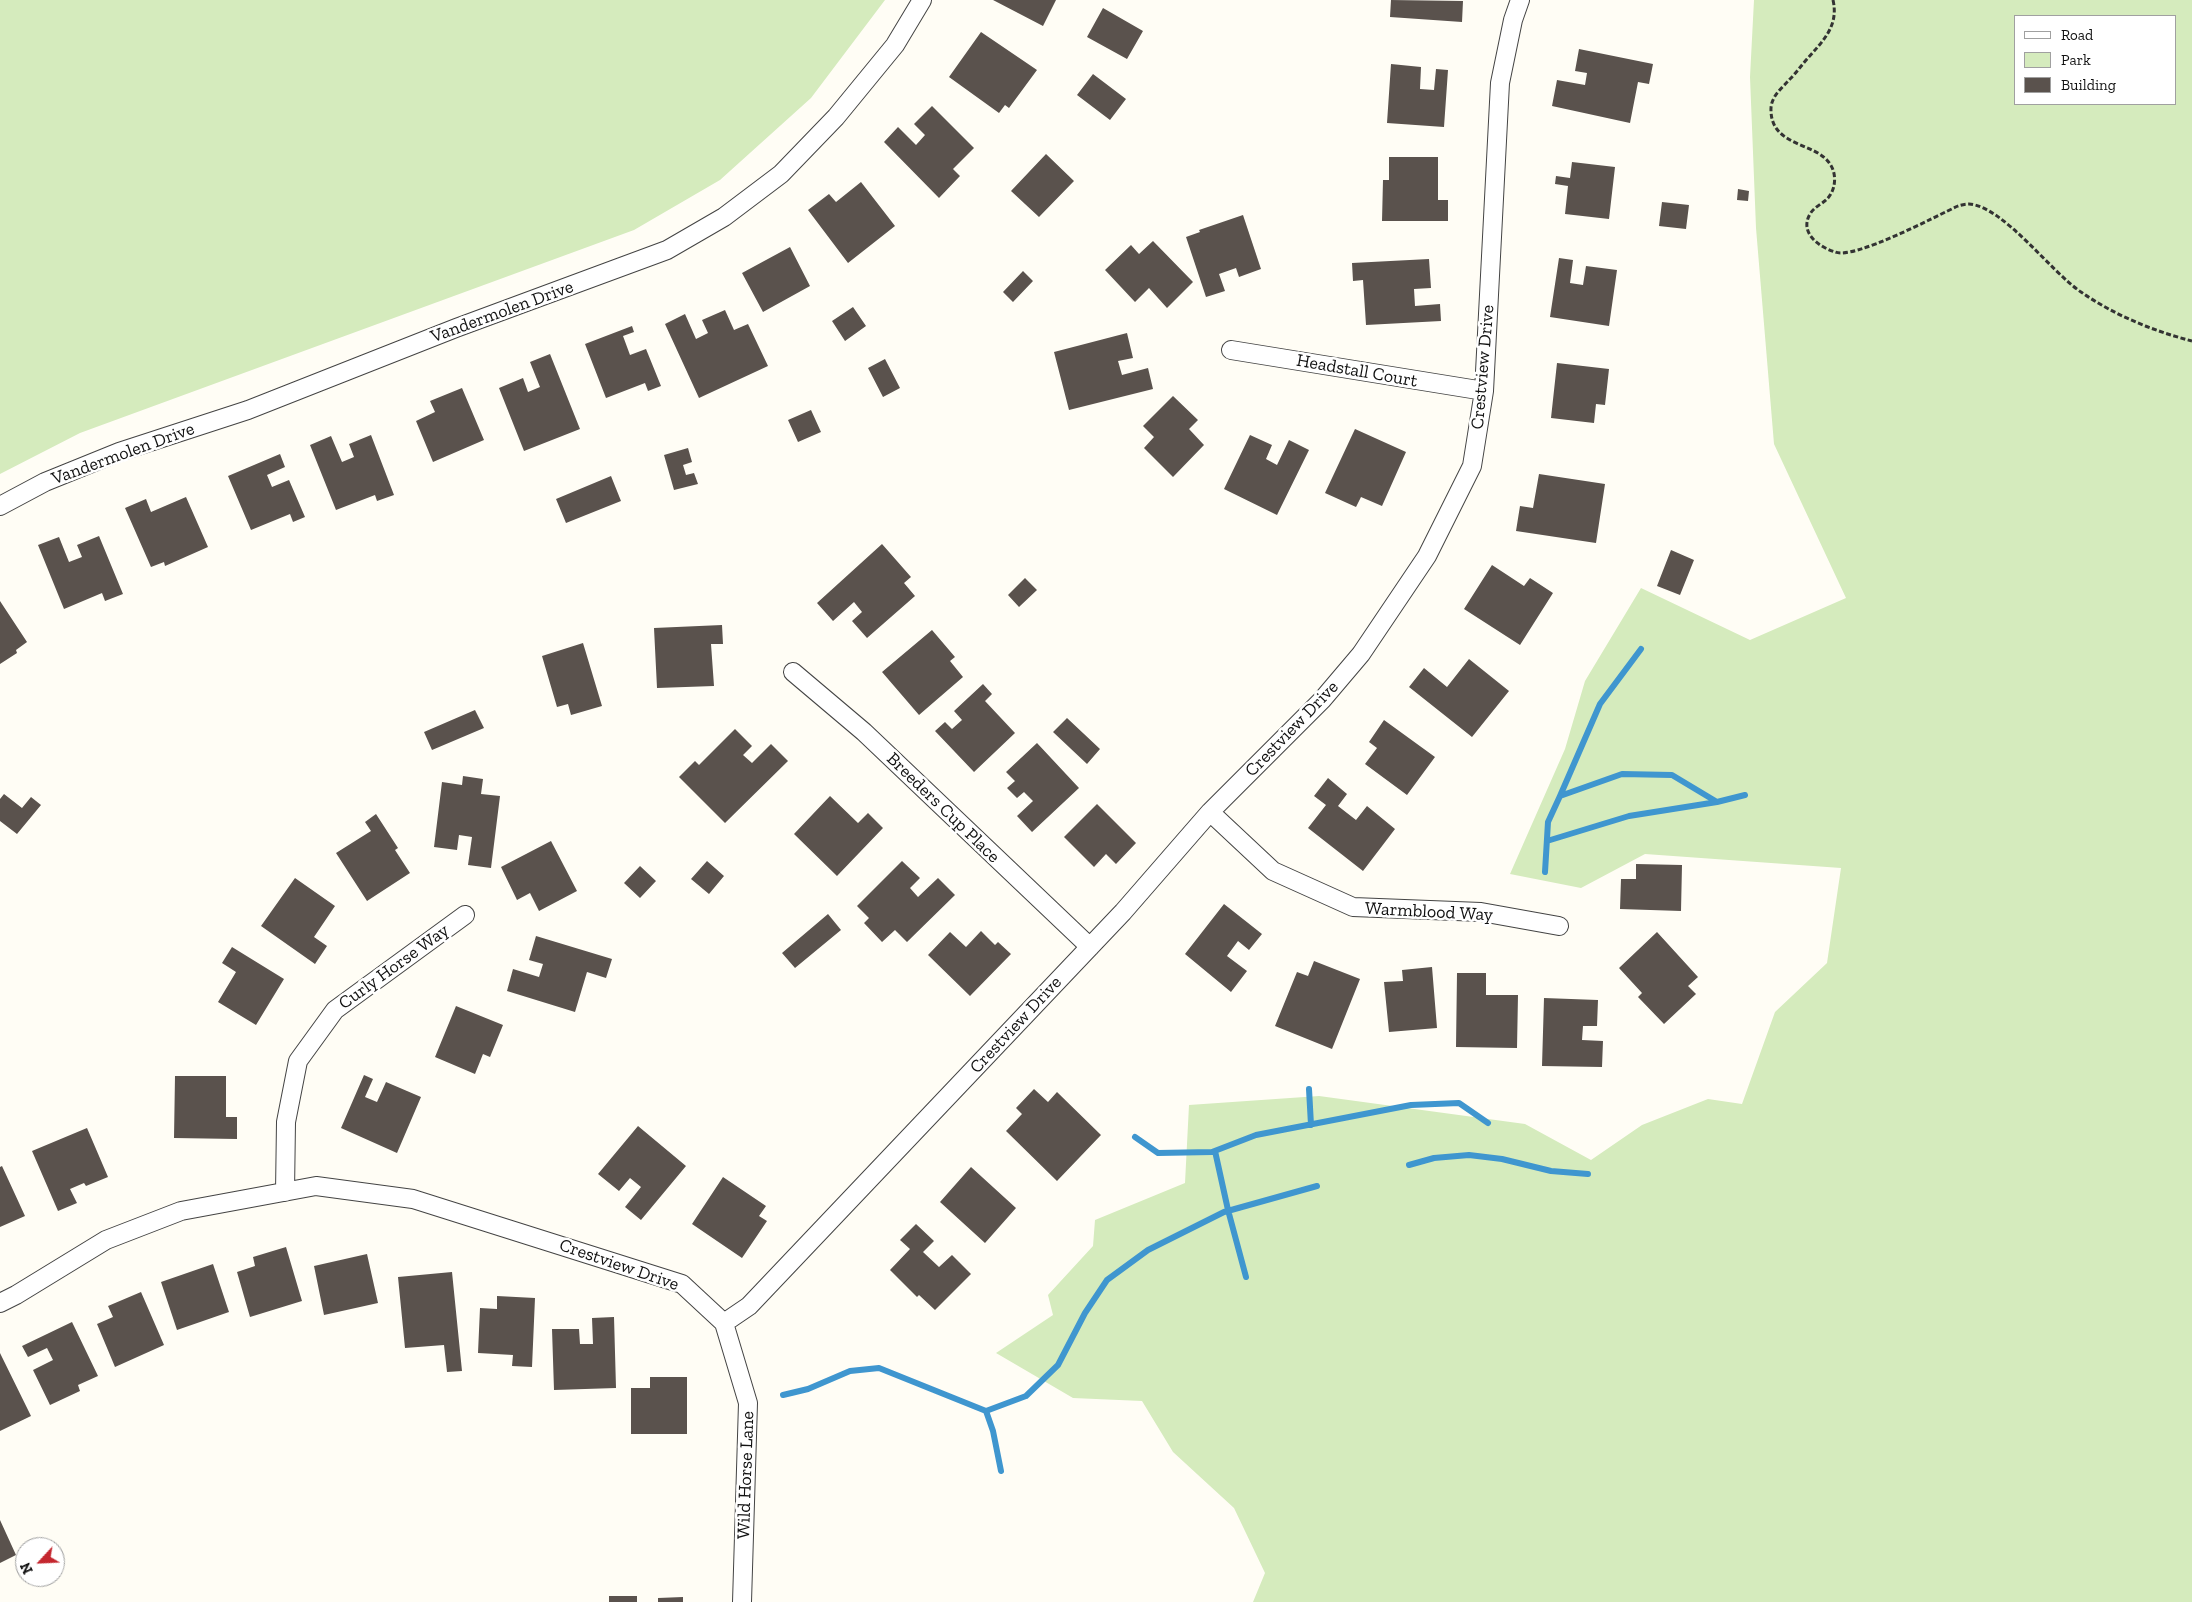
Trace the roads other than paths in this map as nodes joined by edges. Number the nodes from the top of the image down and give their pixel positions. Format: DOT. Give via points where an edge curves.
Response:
graph roads {
  1 [pos="922,0"];
  2 [pos="1520,0"];
  3 [pos="1231,350"];
  4 [pos="1484,391"];
  5 [pos="0,506"];
  6 [pos="793,672"];
  7 [pos="1210,812"];
  8 [pos="465,915"];
  9 [pos="1559,926"];
  10 [pos="1090,947"];
  11 [pos="284,1192"];
  12 [pos="0,1302"];
  13 [pos="724,1322"];
  14 [pos="742,1602"];
  1 -- 5 [label="street, Vandermolen Drive" via="889,53 836,117 781,174 724,218 667,250 248,410 120,452 45,482"];
  2 -- 4 [label="street, Crestview Drive" via="1500,83"];
  3 -- 4 [label="street, Headstall Court"];
  4 -- 7 [label="street, Crestview Drive" via="1472,466 1427,556 1360,654 1329,692"];
  6 -- 10 [label="street, Breeders Cup Place" via="864,732"];
  7 -- 9 [label="street, Warmblood Way" via="1273,871 1353,907 1481,912"];
  7 -- 10 [label="street, Crestview Drive"];
  8 -- 11 [label="street, Curly Horse Way" via="335,1010 298,1061 286,1122"];
  10 -- 13 [label="street, Crestview Drive" via="749,1306"];
  11 -- 12 [label="street, Crestview Drive" via="181,1211 106,1240"];
  11 -- 13 [label="street, Crestview Drive" via="316,1186 413,1199 682,1284"];
  13 -- 14 [label="street, Wild Horse Lane" via="748,1402"];
}
